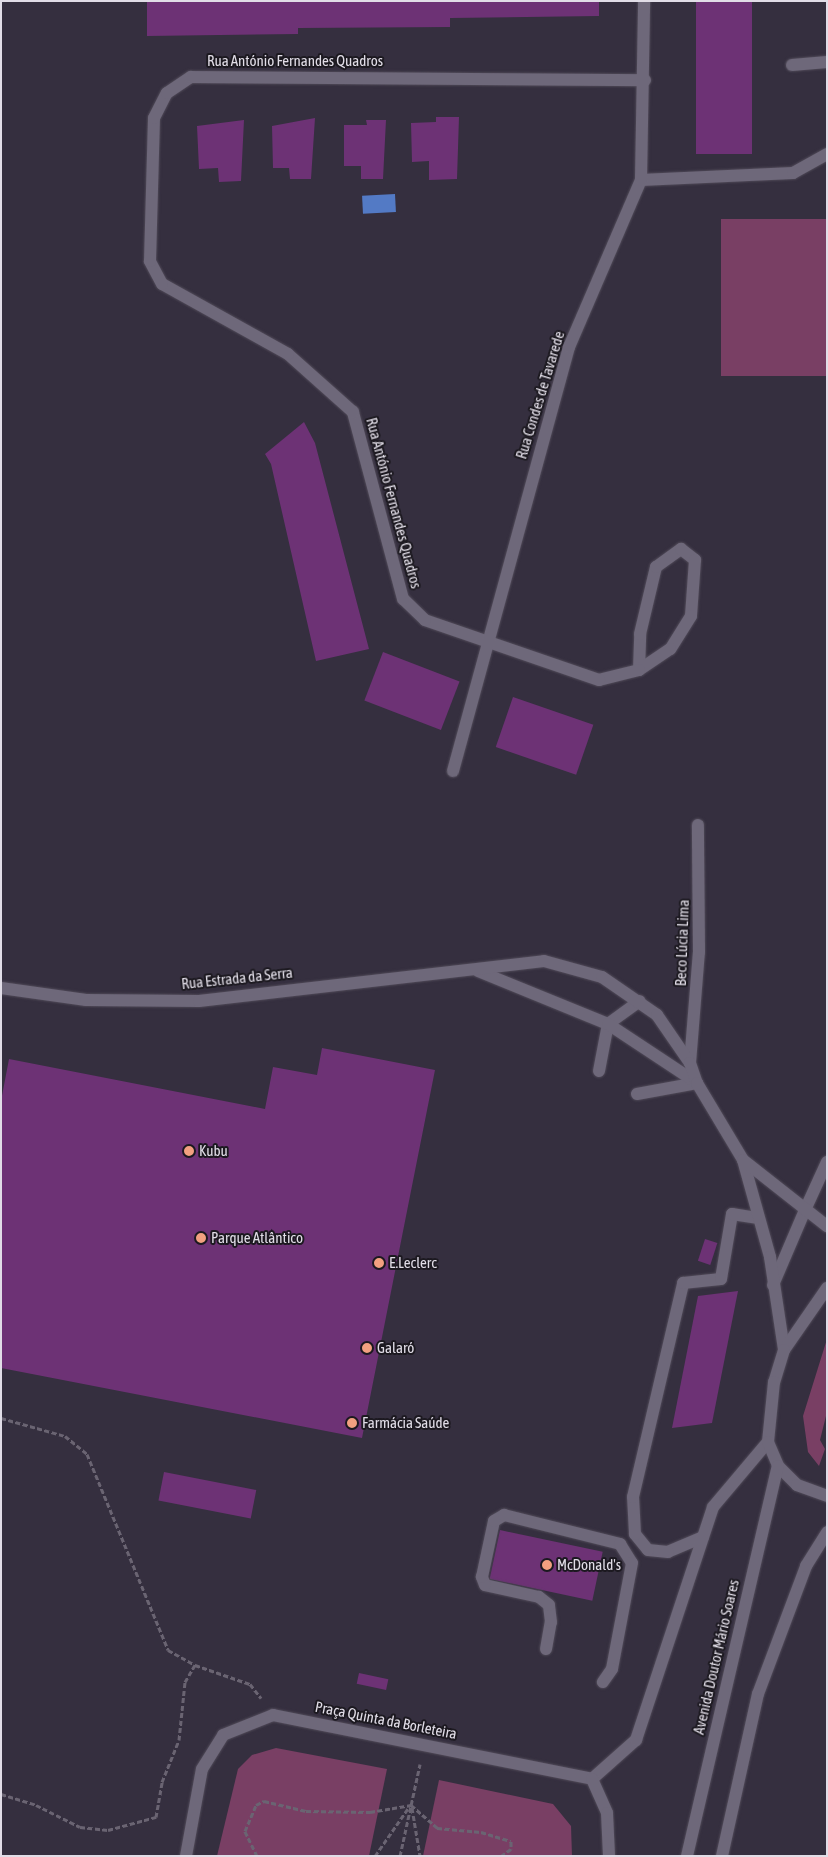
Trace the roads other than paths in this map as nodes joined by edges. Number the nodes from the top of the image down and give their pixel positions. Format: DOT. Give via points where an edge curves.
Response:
graph roads {
  1 [pos="644,1"];
  2 [pos="827,62"];
  3 [pos="792,65"];
  4 [pos="645,80"];
  5 [pos="827,154"];
  6 [pos="642,180"];
  7 [pos="486,642"];
  8 [pos="639,670"];
  9 [pos="453,771"];
  10 [pos="698,825"];
  11 [pos="475,970"];
  12 [pos="1,988"];
  13 [pos="640,1001"];
  14 [pos="608,1024"];
  15 [pos="690,1062"];
  16 [pos="599,1071"];
  17 [pos="697,1083"];
  18 [pos="637,1094"];
  19 [pos="744,1160"];
  20 [pos="827,1162"];
  21 [pos="805,1210"];
  22 [pos="757,1218"];
  23 [pos="827,1226"];
  24 [pos="773,1285"];
  25 [pos="827,1288"];
  26 [pos="784,1350"];
  27 [pos="768,1442"];
  28 [pos="778,1466"];
  29 [pos="827,1496"];
  30 [pos="827,1532"];
  31 [pos="703,1537"];
  32 [pos="546,1648"];
  33 [pos="602,1682"];
  34 [pos="592,1779"];
  35 [pos="186,1856"];
  36 [pos="609,1856"];
  37 [pos="687,1856"];
  38 [pos="722,1856"];
  1 -- 4 [label="street, Rua Condes de Tavarede"];
  2 -- 3 [label="street"];
  4 -- 6 [label="street, Rua Condes de Tavarede"];
  4 -- 7 [label="street, Rua António Fernandes Quadros" via="191,77 167,93 154,118 150,261 162,284 288,354 353,412 403,599 425,620"];
  5 -- 6 [label="street" via="793,173"];
  6 -- 7 [label="street, Rua Condes de Tavarede" via="569,347"];
  7 -- 8 [label="street, Rua António Fernandes Quadros" via="599,680"];
  7 -- 9 [label="street, Rua Condes de Tavarede"];
  8 -- 8 [label="street, Rua António Fernandes Quadros" via="670,649 691,616 695,560 681,549 656,567 640,634"];
  10 -- 15 [label="street, Beco Lúcia Lima" via="699,952"];
  11 -- 12 [label="street, Rua Estrada da Serra" via="199,1001 86,1000"];
  11 -- 13 [label="street, Rua Estrada da Serra" via="544,961 602,977"];
  11 -- 14 [label="street, Rua Estrada da Serra"];
  13 -- 14 [label="street"];
  13 -- 15 [label="street, Rua Estrada da Serra" via="657,1015"];
  14 -- 16 [label="street"];
  14 -- 17 [label="street, Rua Estrada da Serra"];
  15 -- 17 [label="street, Rua Estrada da Serra"];
  17 -- 18 [label="street"];
  17 -- 19 [label="street, Rua Estrada da Serra"];
  19 -- 21 [label="street"];
  19 -- 22 [label="street"];
  20 -- 21 [label="street"];
  21 -- 23 [label="street"];
  21 -- 24 [label="street"];
  22 -- 24 [label="street"];
  22 -- 31 [label="street" via="732,1214 721,1279 683,1283 632,1497 635,1534 648,1550 668,1552"];
  24 -- 26 [label="street"];
  25 -- 26 [label="street"];
  26 -- 27 [label="street" via="774,1382"];
  27 -- 28 [label="street"];
  27 -- 31 [label="street" via="713,1507"];
  28 -- 29 [label="street" via="797,1485"];
  28 -- 37 [label="street, Avenida Doutor Mário Soares"];
  30 -- 38 [label="street" via="806,1566 758,1694"];
  31 -- 34 [label="street" via="636,1740"];
  32 -- 33 [label="street" via="551,1622 549,1605 539,1597 485,1585 482,1577 494,1521 504,1515 620,1544 632,1563 612,1669"];
  34 -- 35 [label="street, Praça Quinta da Borleteira" via="273,1715 223,1735 202,1769"];
  34 -- 36 [label="street" via="607,1813"];
}
